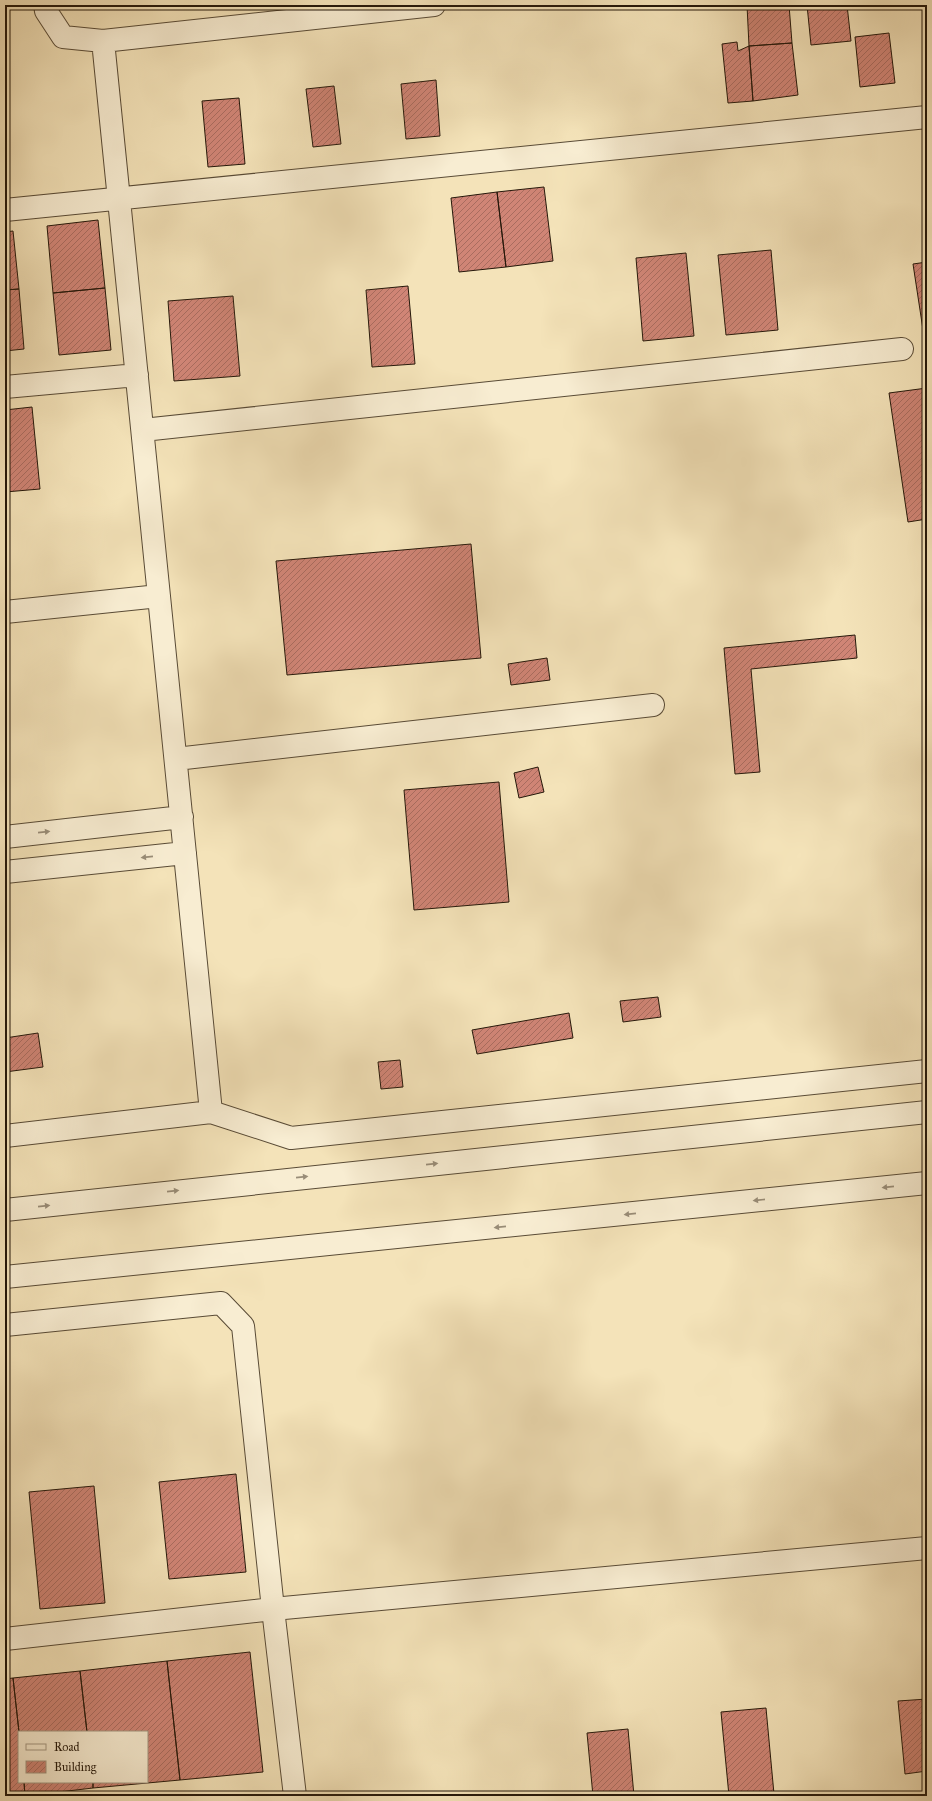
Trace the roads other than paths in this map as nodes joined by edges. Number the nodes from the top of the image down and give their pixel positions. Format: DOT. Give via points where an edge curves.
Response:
graph roads {
  1 [pos="45,5"];
  2 [pos="434,5"];
  3 [pos="103,41"];
  4 [pos="927,117"];
  5 [pos="119,198"];
  6 [pos="5,210"];
  7 [pos="902,349"];
  8 [pos="137,375"];
  9 [pos="5,387"];
  10 [pos="143,430"];
  11 [pos="159,596"];
  12 [pos="5,612"];
  13 [pos="652,705"];
  14 [pos="176,759"];
  15 [pos="182,817"];
  16 [pos="5,837"];
  17 [pos="185,853"];
  18 [pos="5,872"];
  19 [pos="927,1071"];
  20 [pos="212,1112"];
  21 [pos="927,1112"];
  22 [pos="5,1136"];
  23 [pos="927,1183"];
  24 [pos="5,1210"];
  25 [pos="5,1277"];
  26 [pos="5,1325"];
  27 [pos="927,1548"];
  28 [pos="273,1609"];
  29 [pos="5,1640"];
  30 [pos="295,1796"];
  1 -- 3 [label="street" via="63,38"];
  2 -- 3 [label="street"];
  3 -- 5 [label="street"];
  4 -- 5 [label="street"];
  5 -- 6 [label="street"];
  5 -- 8 [label="street"];
  7 -- 10 [label="street"];
  8 -- 9 [label="street"];
  8 -- 10 [label="street"];
  10 -- 11 [label="street"];
  11 -- 12 [label="street"];
  11 -- 14 [label="street"];
  13 -- 14 [label="street"];
  14 -- 15 [label="street"];
  16 -- 15 [label="street, one-way"];
  15 -- 17 [label="street"];
  17 -- 18 [label="street, one-way"];
  17 -- 20 [label="street"];
  19 -- 20 [label="street" via="291,1138"];
  20 -- 22 [label="street"];
  24 -- 21 [label="street, one-way"];
  23 -- 25 [label="street, one-way"];
  26 -- 28 [label="street" via="221,1303 243,1326"];
  27 -- 28 [label="street"];
  28 -- 29 [label="street"];
  28 -- 30 [label="street"];
}
